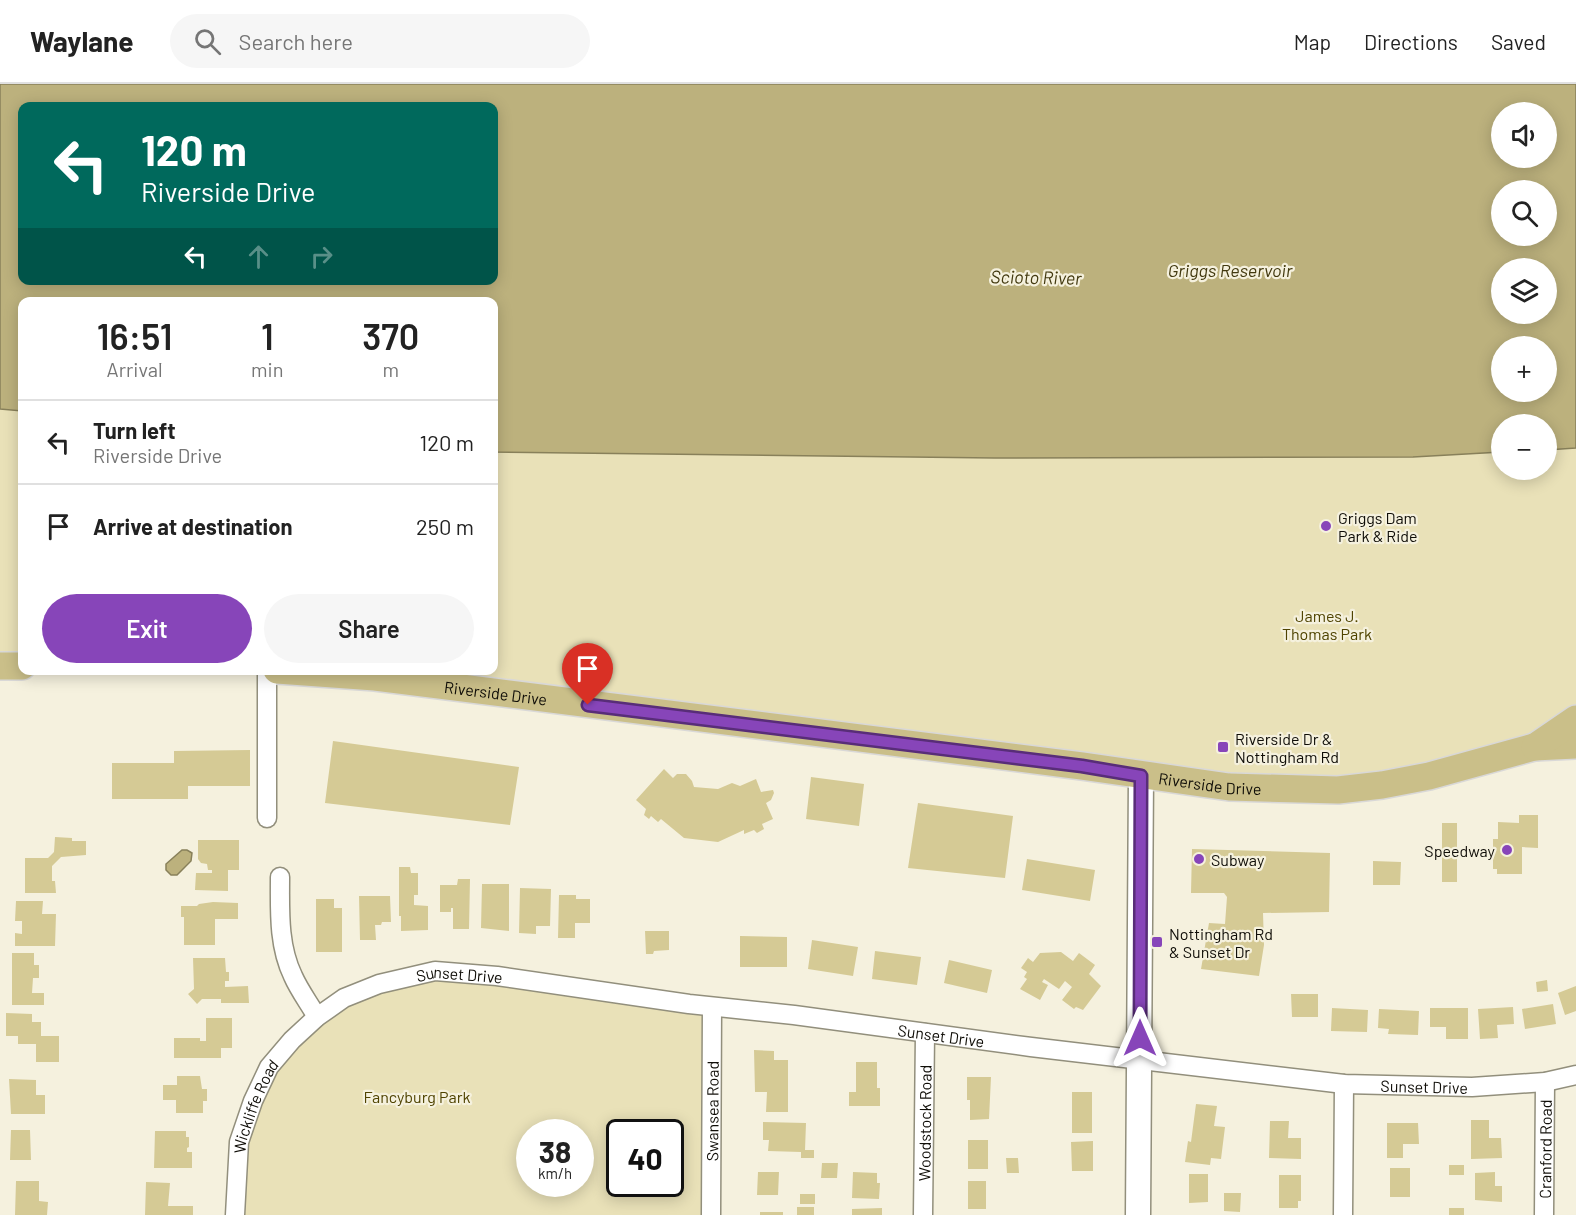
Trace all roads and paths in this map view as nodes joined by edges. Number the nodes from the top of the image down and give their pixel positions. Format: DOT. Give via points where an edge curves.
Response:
graph roads {
  1 [pos="0,666"];
  2 [pos="18,666"];
  3 [pos="267,675"];
  4 [pos="338,675"];
  5 [pos="1576,719"];
  6 [pos="1576,745"];
  7 [pos="1534,747"];
  8 [pos="1141,776"];
  9 [pos="267,818"];
  10 [pos="280,877"];
  11 [pos="712,1007"];
  12 [pos="317,1017"];
  13 [pos="925,1033"];
  14 [pos="1140,1059"];
  15 [pos="1576,1075"];
  16 [pos="1545,1082"];
  17 [pos="1344,1084"];
  18 [pos="235,1215"];
  19 [pos="711,1215"];
  20 [pos="923,1215"];
  21 [pos="1138,1215"];
  22 [pos="1343,1215"];
  23 [pos="1544,1215"];
  1 -- 2 [label="main road"];
  3 -- 9 [label="street"];
  4 -- 8 [label="main road, Riverside Drive"];
  5 -- 7 [label="main road, Riverside Drive"];
  6 -- 7 [label="main road, Riverside Drive"];
  7 -- 8 [label="main road, Riverside Drive" via="1429,776 1338,790 1229,788"];
  8 -- 14 [label="street"];
  10 -- 12 [label="street" via="284,950 292,974"];
  11 -- 12 [label="street, Sunset Drive" via="435,971 357,991"];
  11 -- 13 [label="street, Sunset Drive"];
  11 -- 19 [label="street, Swansea Road"];
  12 -- 18 [label="street, Wickliffe Road" via="269,1067 253,1101 239,1142"];
  13 -- 14 [label="street, Sunset Drive"];
  13 -- 20 [label="street, Woodstock Road"];
  14 -- 17 [label="street, Sunset Drive"];
  14 -- 21 [label="street"];
  15 -- 16 [label="street, Sunset Drive"];
  16 -- 17 [label="street, Sunset Drive" via="1472,1087"];
  16 -- 23 [label="street, Cranford Road"];
  17 -- 22 [label="street"];
}
